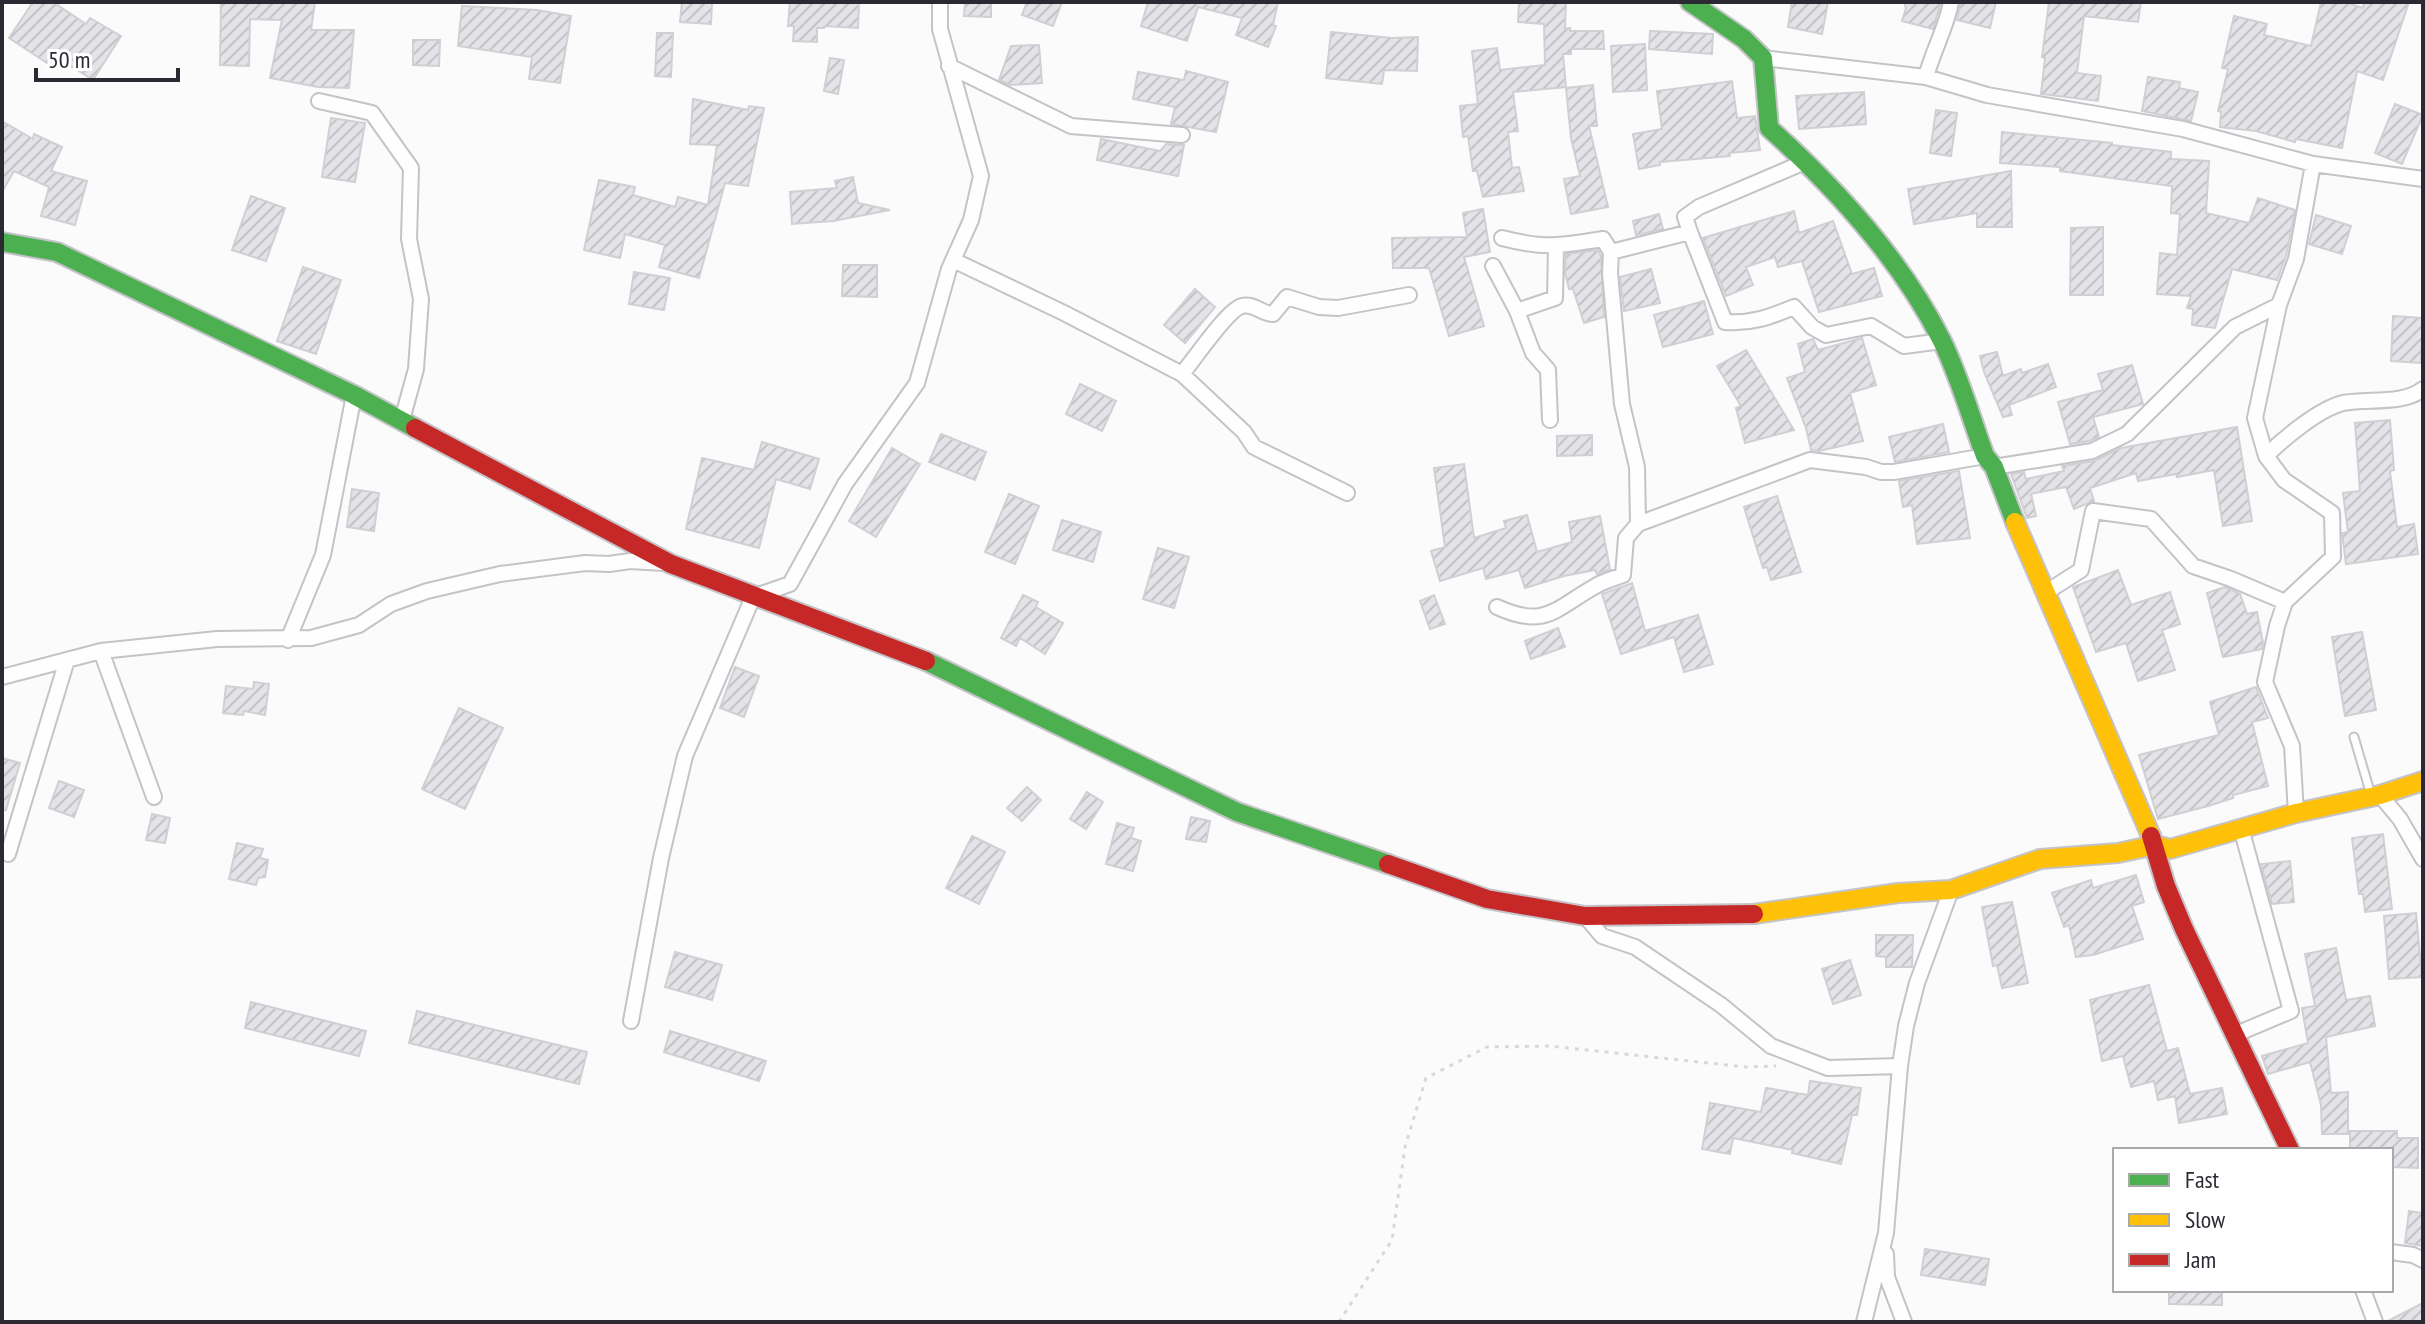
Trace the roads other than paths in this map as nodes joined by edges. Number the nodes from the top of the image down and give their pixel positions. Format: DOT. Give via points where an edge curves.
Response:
graph roads {
  1 [pos="940,2"];
  2 [pos="1690,2"];
  3 [pos="1951,2"];
  4 [pos="1763,58"];
  5 [pos="949,66"];
  6 [pos="1926,77"];
  7 [pos="319,101"];
  8 [pos="1182,135"];
  9 [pos="1807,161"];
  10 [pos="2313,164"];
  11 [pos="2423,179"];
  12 [pos="1690,232"];
  13 [pos="1502,238"];
  14 [pos="2,242"];
  15 [pos="1556,246"];
  16 [pos="1611,252"];
  17 [pos="953,260"];
  18 [pos="1493,266"];
  19 [pos="1409,295"];
  20 [pos="2279,305"];
  21 [pos="1517,311"];
  22 [pos="1942,341"];
  23 [pos="1182,374"];
  24 [pos="2423,389"];
  25 [pos="354,395"];
  26 [pos="402,420"];
  27 [pos="1550,420"];
  28 [pos="2266,456"];
  29 [pos="1989,462"];
  30 [pos="1347,493"];
  31 [pos="1638,524"];
  32 [pos="671,564"];
  33 [pos="2045,593"];
  34 [pos="753,597"];
  35 [pos="2285,602"];
  36 [pos="1497,607"];
  37 [pos="288,640"];
  38 [pos="101,651"];
  39 [pos="67,660"];
  40 [pos="2,677"];
  41 [pos="2354,737"];
  42 [pos="2423,781"];
  43 [pos="2376,796"];
  44 [pos="154,797"];
  45 [pos="2296,813"];
  46 [pos="2241,828"];
  47 [pos="2163,847"];
  48 [pos="8,854"];
  49 [pos="2423,859"];
  50 [pos="1951,890"];
  51 [pos="1585,916"];
  52 [pos="631,1021"];
  53 [pos="2234,1035"];
  54 [pos="1900,1066"];
  55 [pos="2289,1148"];
  56 [pos="1886,1233"];
  57 [pos="2393,1252"];
  58 [pos="2423,1260"];
  59 [pos="2364,1292"];
  60 [pos="1864,1322"];
  61 [pos="1904,1322"];
  62 [pos="2375,1322"];
  1 -- 5 [label="street"];
  2 -- 4 [label="street"];
  3 -- 6 [label="street"];
  4 -- 6 [label="street"];
  4 -- 9 [label="street" via="1769,128"];
  5 -- 8 [label="street" via="1071,126"];
  5 -- 17 [label="street" via="981,176 971,220"];
  6 -- 10 [label="street" via="1987,95 2183,129"];
  7 -- 26 [label="street" via="372,113 411,168 409,239 421,299 416,369"];
  9 -- 12 [label="street" via="1699,207 1685,217"];
  9 -- 22 [label="street" via="1865,226"];
  10 -- 11 [label="street"];
  10 -- 20 [label="street" via="2296,259"];
  12 -- 16 [label="street"];
  12 -- 22 [label="street" via="1725,322 1744,324 1794,307 1826,335 1871,326 1904,346"];
  13 -- 15 [label="street"];
  14 -- 25 [label="street" via="57,252"];
  15 -- 16 [label="street" via="1603,239"];
  15 -- 21 [label="street" via="1555,298"];
  16 -- 31 [label="street" via="1622,404 1637,467"];
  17 -- 23 [label="street"];
  17 -- 34 [label="street" via="917,383 845,484 790,584"];
  18 -- 21 [label="street"];
  19 -- 23 [label="street" via="1338,308 1287,297 1273,314 1244,305"];
  20 -- 28 [label="street" via="2255,418"];
  20 -- 29 [label="street" via="2235,327 2127,434 2092,451"];
  21 -- 27 [label="street" via="1533,353 1548,370"];
  22 -- 29 [label="street"];
  23 -- 30 [label="street" via="1254,447"];
  24 -- 28 [label="street" via="2411,396 2340,403 2288,434"];
  25 -- 26 [label="street"];
  25 -- 37 [label="street" via="323,555"];
  26 -- 32 [label="street"];
  28 -- 35 [label="street" via="2284,480 2332,513 2333,557"];
  29 -- 31 [label="street" via="1881,472 1810,460"];
  29 -- 33 [label="street"];
  31 -- 36 [label="street" via="1626,538 1623,575 1597,584 1554,614 1533,618"];
  32 -- 34 [label="street"];
  32 -- 37 [label="street" via="585,563 500,574 391,604 359,625"];
  33 -- 35 [label="street" via="2081,570 2093,511 2151,519 2193,566"];
  33 -- 47 [label="street"];
  34 -- 51 [label="street" via="937,665 1237,812 1487,899"];
  34 -- 52 [label="street" via="685,756"];
  35 -- 45 [label="street" via="2265,682 2292,746"];
  37 -- 38 [label="street" via="217,639"];
  38 -- 39 [label="street"];
  38 -- 44 [label="street"];
  39 -- 40 [label="street"];
  39 -- 48 [label="street"];
  41 -- 43 [label="lane"];
  42 -- 43 [label="street"];
  43 -- 45 [label="street"];
  43 -- 49 [label="street" via="2400,819"];
  45 -- 46 [label="street"];
  46 -- 47 [label="street"];
  46 -- 53 [label="street" via="2291,1011"];
  47 -- 50 [label="street" via="2040,859"];
  47 -- 53 [label="street" via="2166,886"];
  50 -- 51 [label="street" via="1767,914"];
  50 -- 54 [label="street" via="1917,983"];
  51 -- 54 [label="street" via="1602,936 1635,947 1771,1046 1828,1068"];
  53 -- 55 [label="street"];
  54 -- 56 [label="street"];
  56 -- 60 [label="street"];
  56 -- 61 [label="street" via="1887,1277"];
  57 -- 58 [label="street"];
  59 -- 62 [label="street"];
}
